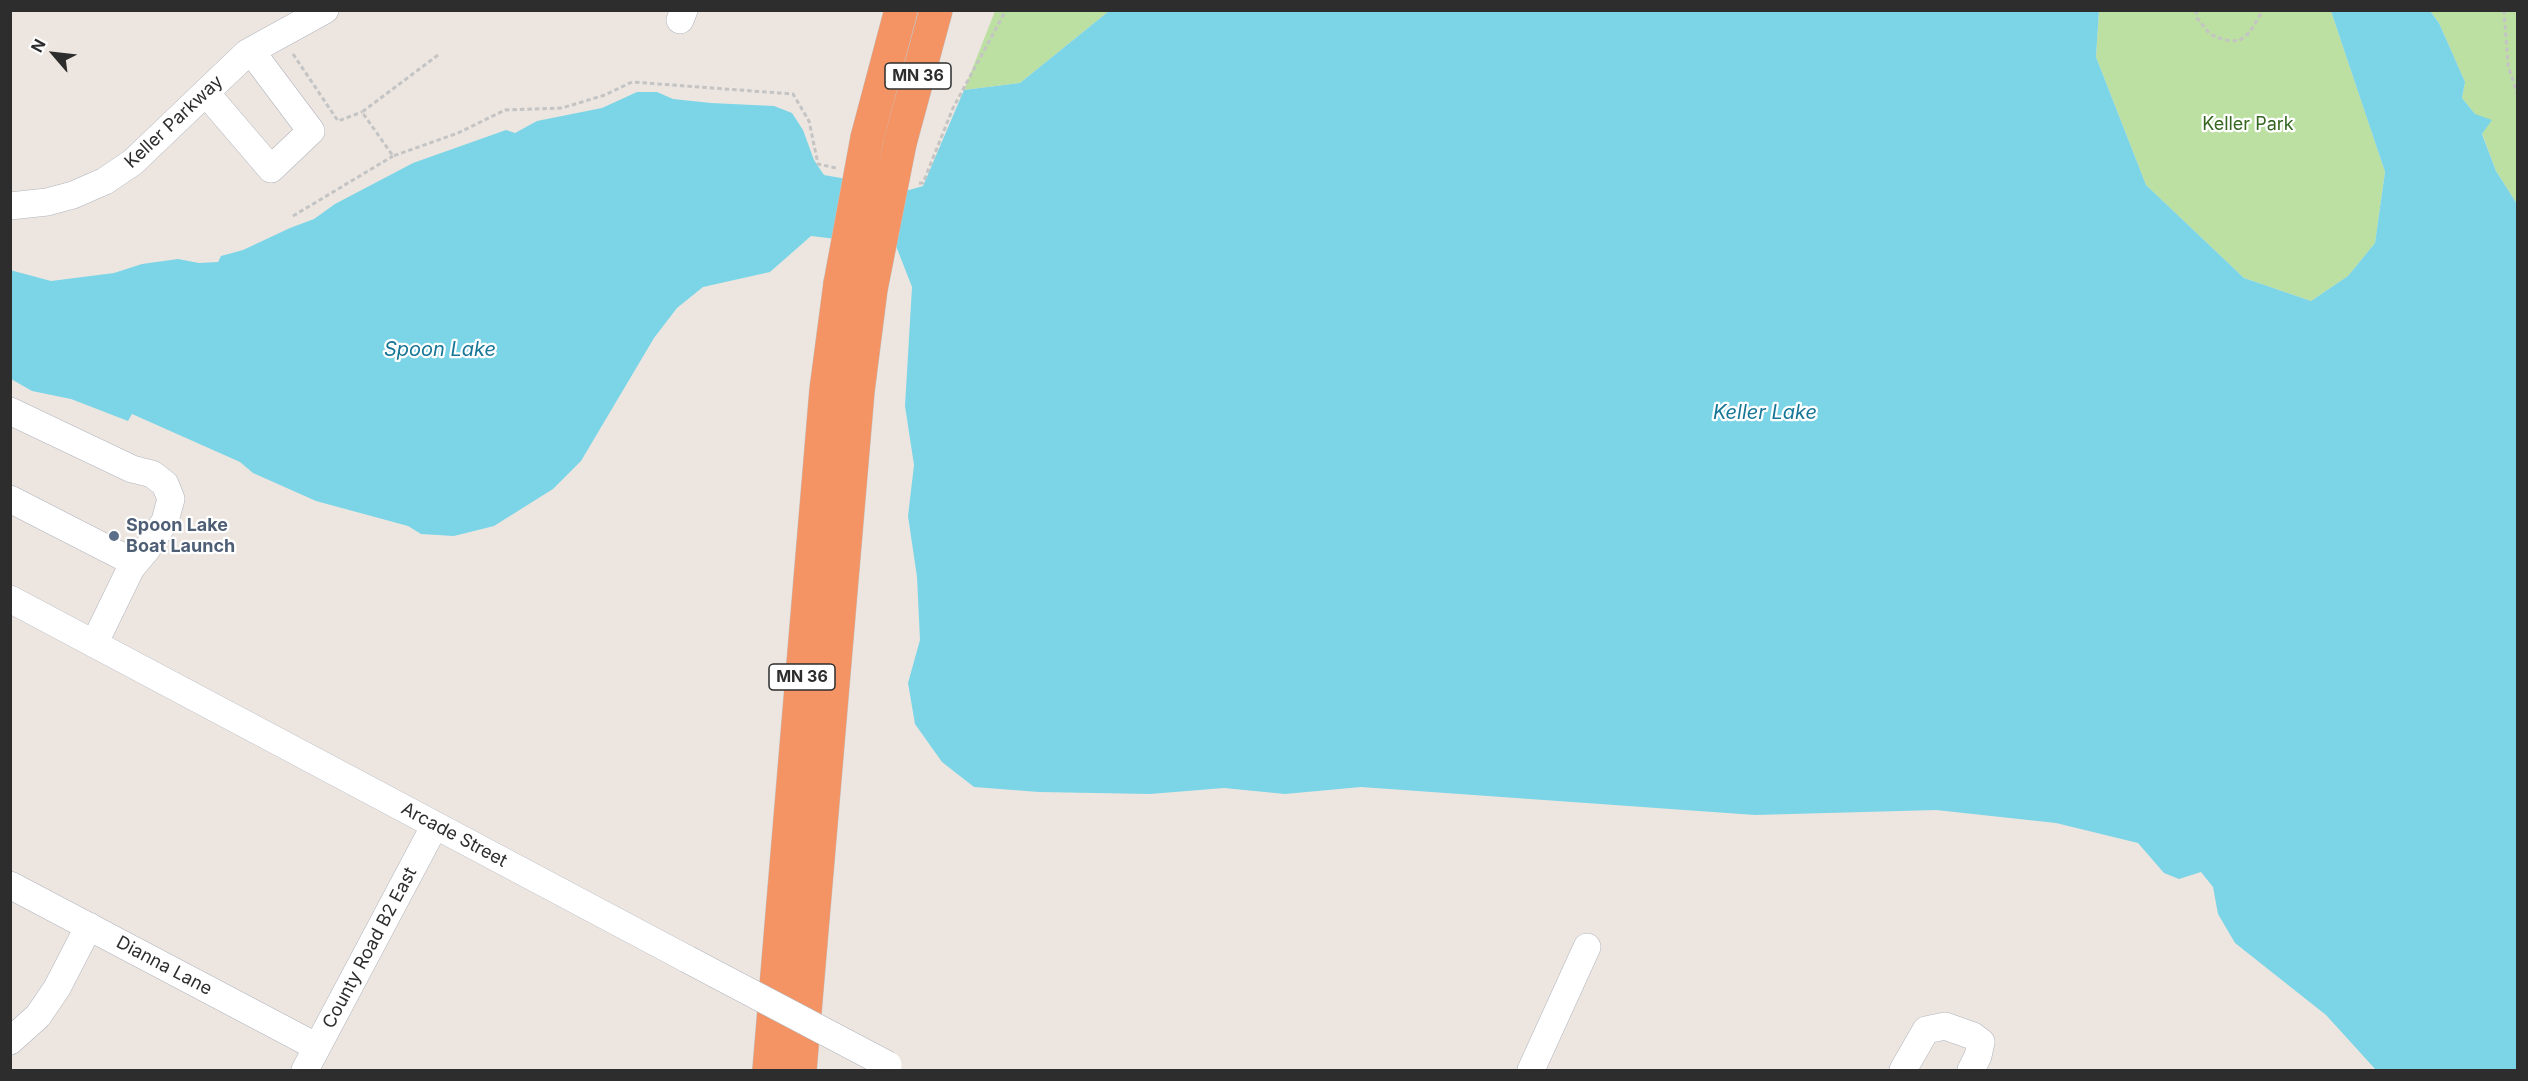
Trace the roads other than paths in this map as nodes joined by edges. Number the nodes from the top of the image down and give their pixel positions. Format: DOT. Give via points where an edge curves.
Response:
graph roads {
  1 [pos="325,10"];
  2 [pos="901,10"];
  3 [pos="936,10"];
  4 [pos="251,51"];
  5 [pos="206,93"];
  6 [pos="10,206"];
  7 [pos="10,411"];
  8 [pos="10,499"];
  9 [pos="135,564"];
  10 [pos="10,599"];
  11 [pos="94,644"];
  12 [pos="435,825"];
  13 [pos="10,885"];
  14 [pos="89,926"];
  15 [pos="1587,947"];
  16 [pos="10,1041"];
  17 [pos="311,1059"];
  18 [pos="892,1068"];
  19 [pos="768,1071"];
  20 [pos="800,1071"];
  21 [pos="1531,1071"];
  22 [pos="1903,1071"];
  23 [pos="1971,1071"];
  1 -- 4 [label="street, Keller Parkway"];
  2 -- 19 [label="highway, MN 36, bridge" via="867,138 840,284 826,390"];
  3 -- 20 [label="highway, MN 36, bridge" via="900,143 872,289 858,392"];
  4 -- 5 [label="street, Keller Parkway"];
  4 -- 5 [label="street" via="311,131 271,169"];
  5 -- 6 [label="street, Keller Parkway" via="133,162 105,181 47,202"];
  7 -- 9 [label="street" via="132,469 152,474 165,484 171,499 165,521"];
  8 -- 9 [label="street"];
  9 -- 11 [label="street"];
  10 -- 11 [label="street, Arcade Street"];
  11 -- 12 [label="street, Arcade Street"];
  12 -- 17 [label="street, County Road B2 East"];
  12 -- 18 [label="street, Arcade Street, bridge"];
  13 -- 14 [label="street, Dianna Lane"];
  14 -- 16 [label="street" via="38,1016"];
  14 -- 17 [label="street, Dianna Lane"];
  15 -- 21 [label="street"];
  22 -- 23 [label="street" via="1926,1030 1945,1026 1981,1042"];
}
